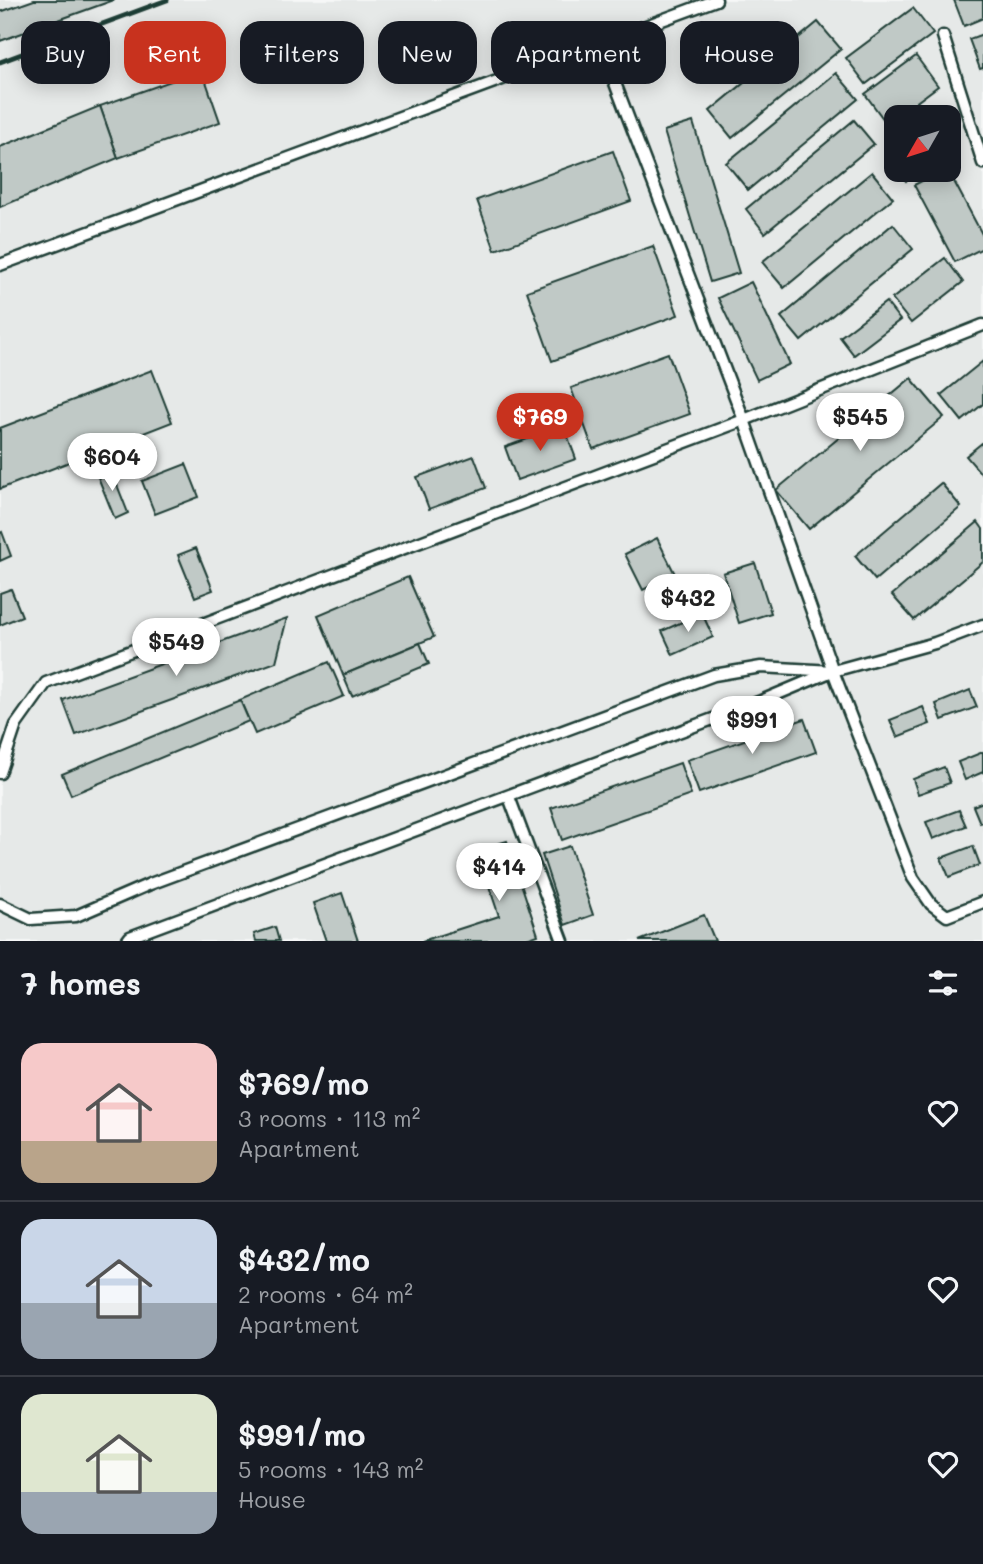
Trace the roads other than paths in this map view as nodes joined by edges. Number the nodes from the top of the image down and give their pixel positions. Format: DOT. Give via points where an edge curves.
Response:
graph roads {
  1 [pos="716,0"];
  2 [pos="661,21"];
  3 [pos="943,36"];
  4 [pos="491,84"];
  5 [pos="615,84"];
  6 [pos="983,163"];
  7 [pos="0,265"];
  8 [pos="983,325"];
  9 [pos="744,420"];
  10 [pos="983,625"];
  11 [pos="834,671"];
  12 [pos="0,774"];
  13 [pos="509,797"];
  14 [pos="983,902"];
  15 [pos="0,904"];
  16 [pos="127,941"];
  17 [pos="563,941"];
  1 -- 2 [label="lane"];
  3 -- 6 [label="lane"];
  4 -- 7 [label="lane"];
  5 -- 9 [label="lane"];
  8 -- 9 [label="lane"];
  9 -- 11 [label="lane"];
  9 -- 12 [label="lane" via="46,683 16,725"];
  10 -- 11 [label="lane"];
  11 -- 13 [label="lane"];
  11 -- 14 [label="lane" via="919,887 930,904 947,916"];
  11 -- 15 [label="lane" via="761,667 713,675 76,916 31,919"];
  13 -- 16 [label="lane"];
  13 -- 17 [label="lane"];
}
